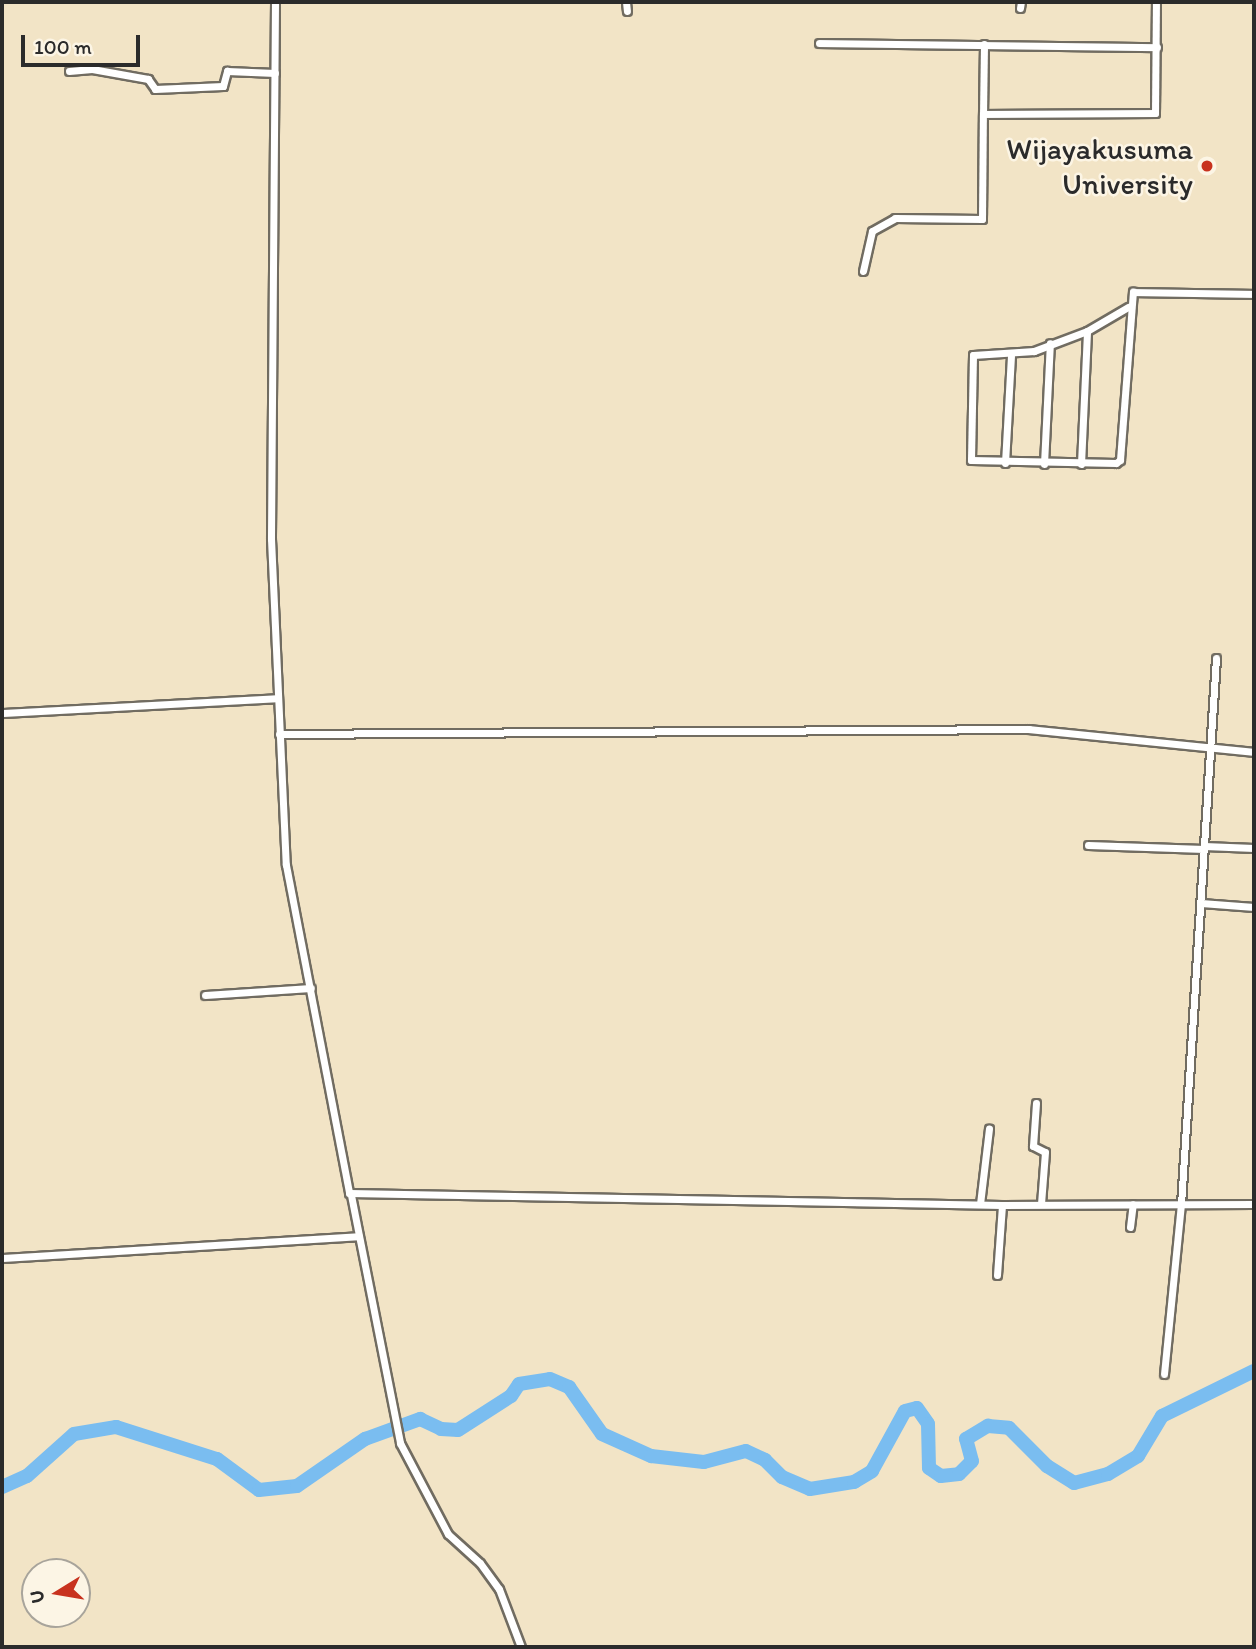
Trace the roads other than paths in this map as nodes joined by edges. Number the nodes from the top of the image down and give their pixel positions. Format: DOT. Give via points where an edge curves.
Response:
graph roads {
  1 [pos="275,2"];
  2 [pos="626,2"];
  3 [pos="1156,2"];
  4 [pos="626,11"];
  5 [pos="819,43"];
  6 [pos="984,44"];
  7 [pos="1157,47"];
  8 [pos="69,71"];
  9 [pos="275,73"];
  10 [pos="983,114"];
  11 [pos="863,271"];
  12 [pos="1254,294"];
  13 [pos="1128,307"];
  14 [pos="1087,331"];
  15 [pos="1050,343"];
  16 [pos="1011,356"];
  17 [pos="1005,463"];
  18 [pos="1044,464"];
  19 [pos="1081,464"];
  20 [pos="1216,658"];
  21 [pos="278,698"];
  22 [pos="2,713"];
  23 [pos="279,734"];
  24 [pos="1211,749"];
  25 [pos="1254,752"];
  26 [pos="1088,845"];
  27 [pos="1204,848"];
  28 [pos="1254,849"];
  29 [pos="1201,903"];
  30 [pos="1254,907"];
  31 [pos="311,988"];
  32 [pos="205,995"];
  33 [pos="1036,1103"];
  34 [pos="989,1129"];
  35 [pos="351,1195"];
  36 [pos="980,1204"];
  37 [pos="1041,1204"];
  38 [pos="1133,1204"];
  39 [pos="1181,1204"];
  40 [pos="1254,1204"];
  41 [pos="1002,1205"];
  42 [pos="1130,1227"];
  43 [pos="358,1236"];
  44 [pos="2,1258"];
  45 [pos="997,1275"];
  46 [pos="1164,1374"];
  47 [pos="521,1647"];
  1 -- 9 [label="street"];
  2 -- 4 [label="street"];
  3 -- 7 [label="street"];
  5 -- 6 [label="street"];
  6 -- 7 [label="street"];
  6 -- 10 [label="street"];
  7 -- 10 [label="street" via="1155,113"];
  8 -- 9 [label="street" via="89,68 148,79 155,89 223,86 227,71"];
  9 -- 21 [label="street" via="271,443"];
  10 -- 11 [label="street" via="982,219 895,218 872,231"];
  12 -- 13 [label="street" via="1137,290"];
  13 -- 14 [label="street"];
  13 -- 19 [label="street" via="1120,460 1111,465"];
  14 -- 15 [label="street"];
  14 -- 19 [label="street"];
  15 -- 16 [label="street"];
  15 -- 18 [label="street"];
  16 -- 17 [label="street"];
  16 -- 17 [label="street" via="973,355 969,457 980,463"];
  17 -- 18 [label="street"];
  18 -- 19 [label="street"];
  20 -- 24 [label="street"];
  21 -- 22 [label="street"];
  21 -- 23 [label="street"];
  23 -- 24 [label="street" via="1029,729"];
  23 -- 31 [label="street" via="286,865"];
  24 -- 25 [label="street"];
  24 -- 27 [label="street"];
  26 -- 27 [label="street"];
  27 -- 28 [label="street"];
  27 -- 29 [label="street"];
  29 -- 30 [label="street"];
  29 -- 39 [label="street"];
  31 -- 32 [label="street"];
  31 -- 35 [label="street"];
  33 -- 37 [label="street" via="1033,1146 1045,1152"];
  34 -- 36 [label="street"];
  35 -- 36 [label="street"];
  35 -- 43 [label="street"];
  36 -- 41 [label="street"];
  37 -- 38 [label="street"];
  37 -- 41 [label="street"];
  38 -- 39 [label="street"];
  38 -- 42 [label="street"];
  39 -- 40 [label="street"];
  39 -- 46 [label="street"];
  41 -- 45 [label="street"];
  43 -- 44 [label="street"];
  43 -- 47 [label="street" via="400,1443 448,1534 499,1588"];
}
